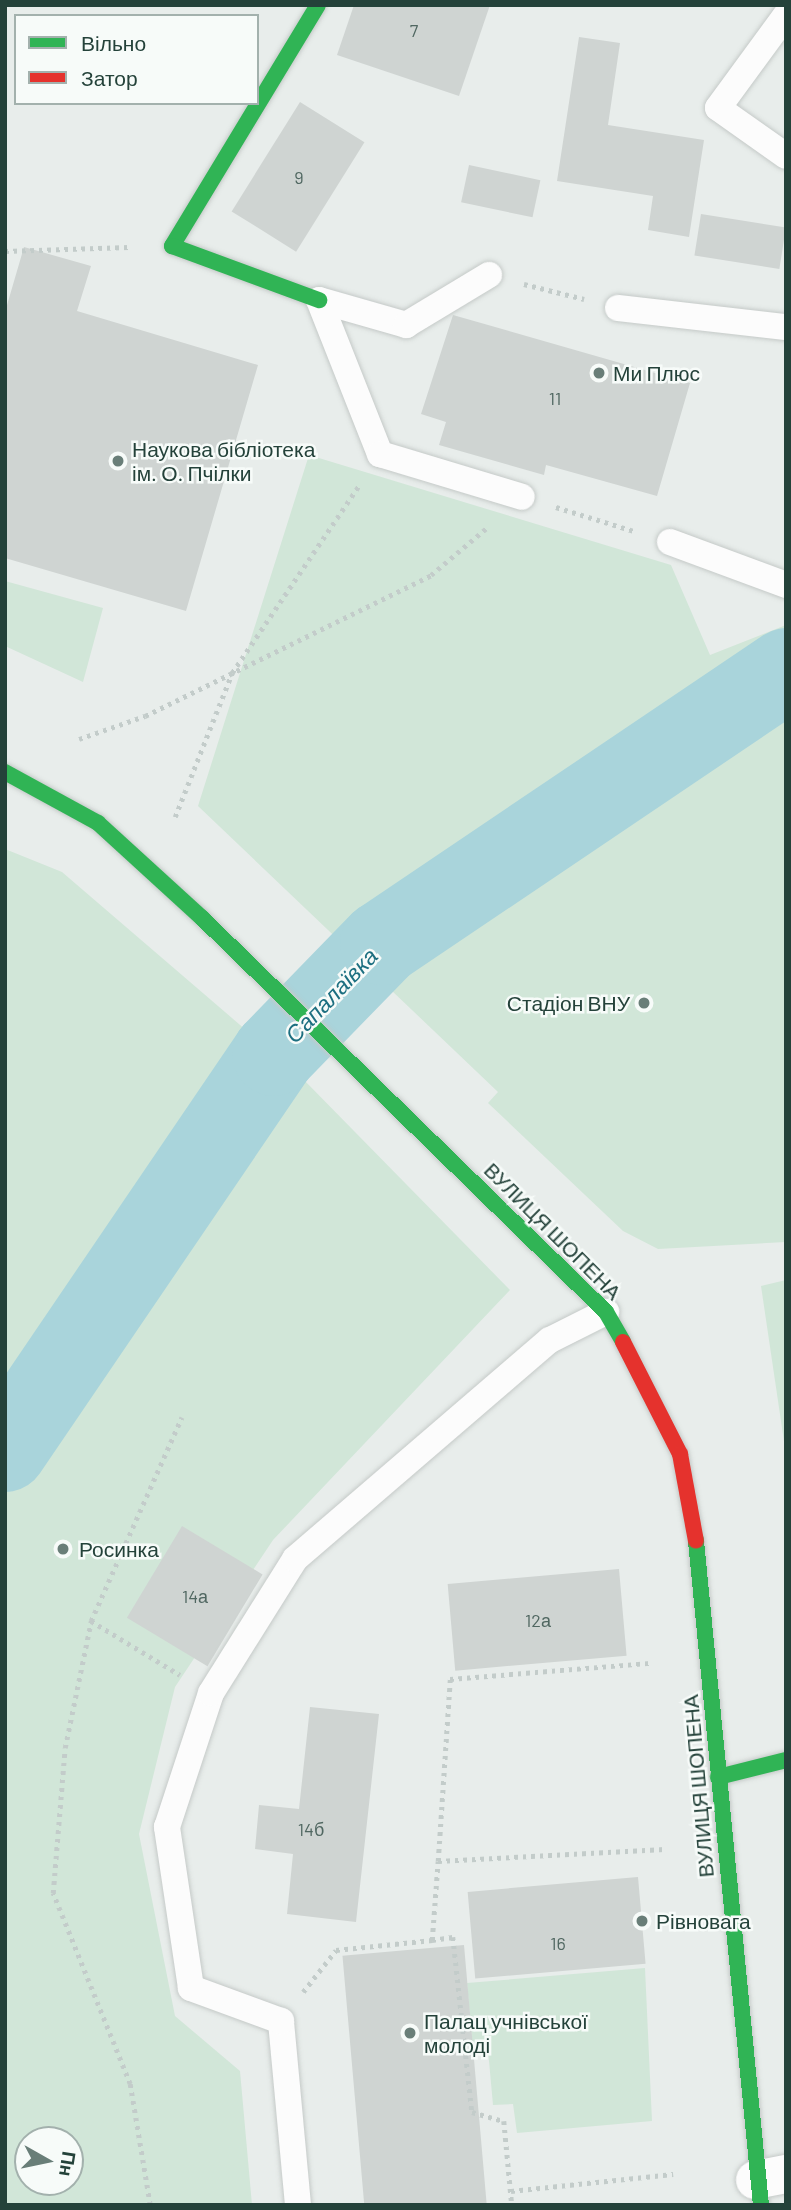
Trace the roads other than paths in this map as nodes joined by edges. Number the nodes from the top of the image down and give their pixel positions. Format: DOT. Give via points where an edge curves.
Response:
graph roads {
  1 [pos="318,5"];
  2 [pos="786,15"];
  3 [pos="259,102"];
  4 [pos="257,105"];
  5 [pos="786,156"];
  6 [pos="489,275"];
  7 [pos="319,300"];
  8 [pos="618,308"];
  9 [pos="786,327"];
  10 [pos="522,497"];
  11 [pos="670,541"];
  12 [pos="786,585"];
  13 [pos="5,772"];
  14 [pos="606,1312"];
  15 [pos="786,1760"];
  16 [pos="719,1777"];
  17 [pos="767,2186"];
  18 [pos="298,2205"];
  1 -- 3 [label="street"];
  2 -- 5 [label="lane" via="718,108"];
  4 -- 7 [label="street" via="172,246"];
  6 -- 7 [label="lane" via="406,326"];
  7 -- 10 [label="lane" via="380,454"];
  8 -- 9 [label="lane"];
  11 -- 12 [label="lane"];
  13 -- 14 [label="street, ВУЛИЦЯ ШОПЕНА" via="98,823 202,918"];
  14 -- 16 [label="street, ВУЛИЦЯ ШОПЕНА" via="680,1454 697,1548"];
  14 -- 18 [label="lane" via="550,1340 295,1559 211,1693 167,1827 191,1988 281,2021"];
  15 -- 16 [label="street"];
  16 -- 17 [label="street, ВУЛИЦЯ ШОПЕНА"];
}
